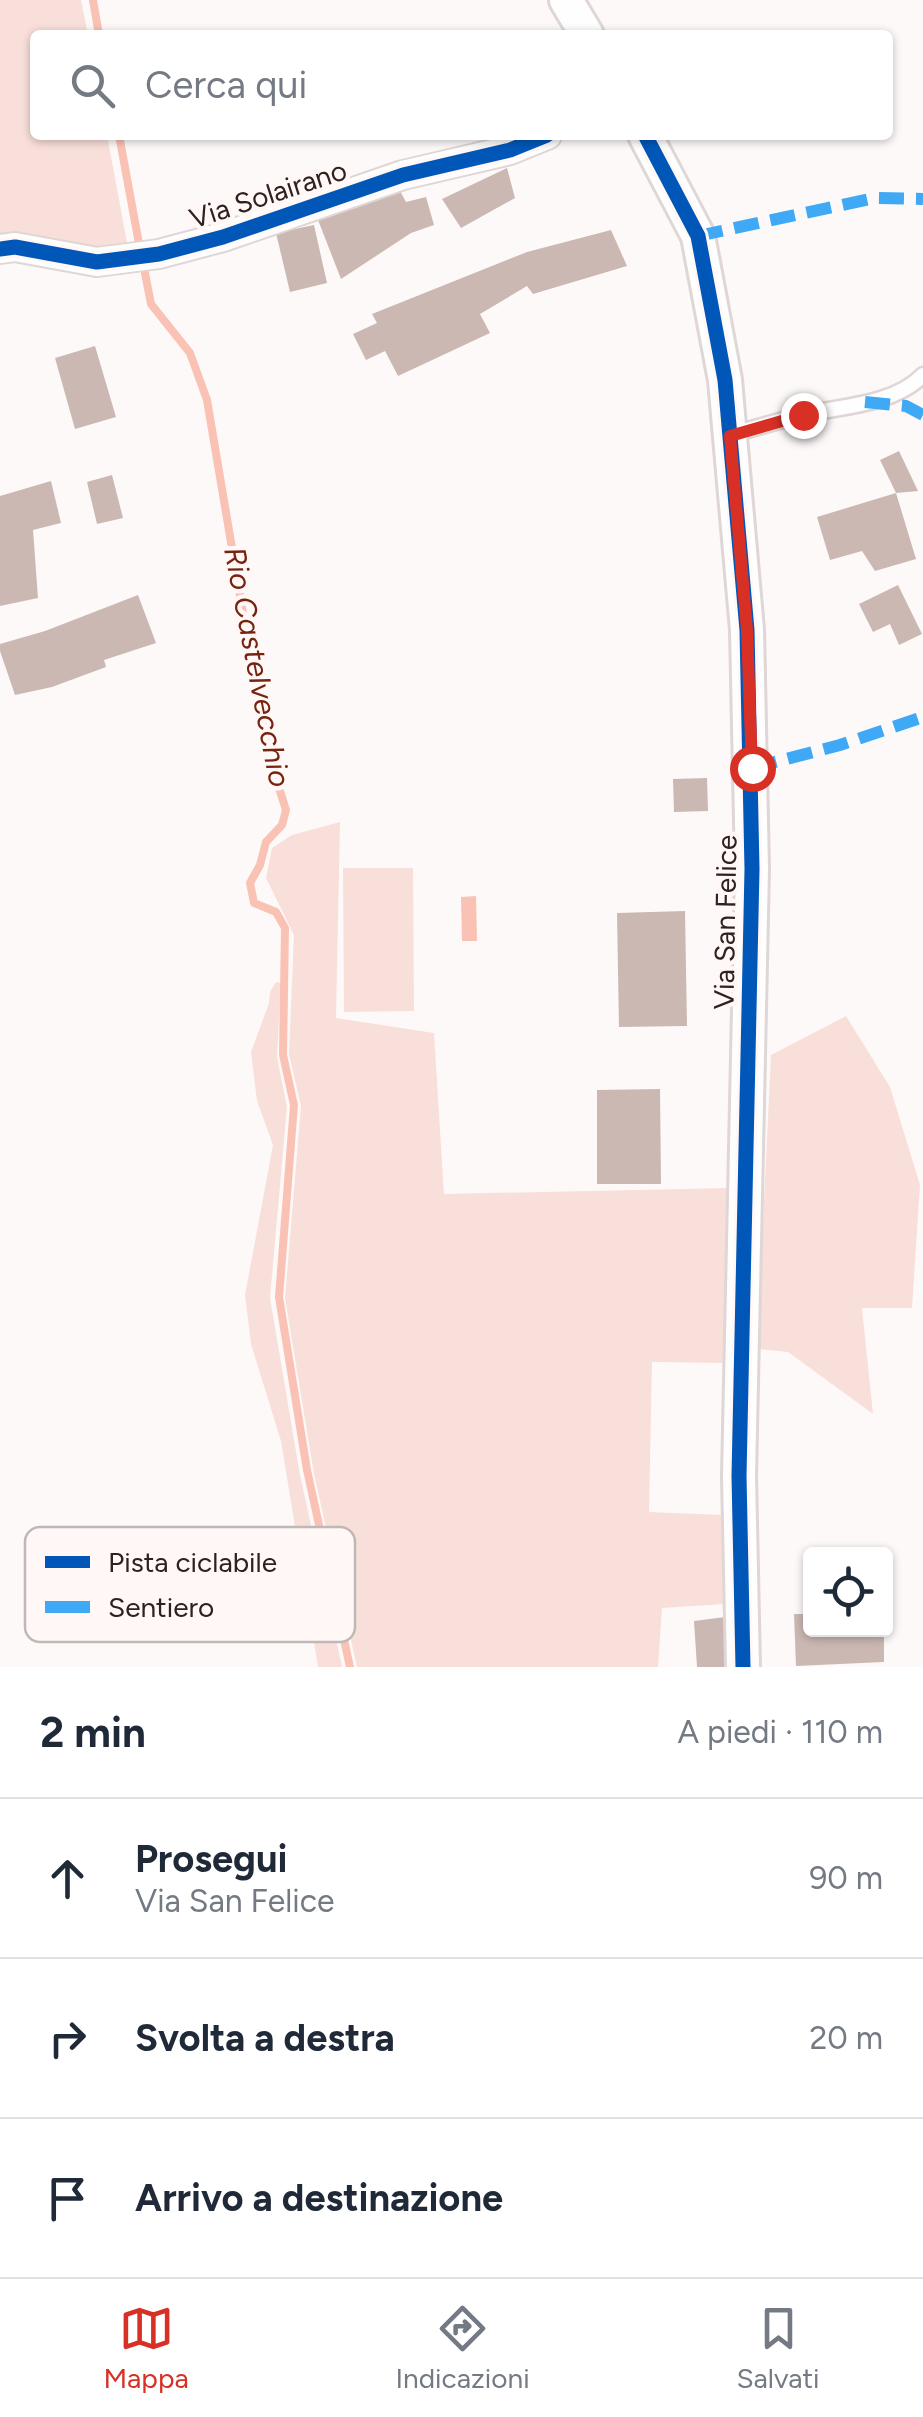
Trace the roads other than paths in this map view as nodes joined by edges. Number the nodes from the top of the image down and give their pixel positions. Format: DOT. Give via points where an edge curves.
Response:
graph roads {
  1 [pos="566,0"];
  2 [pos="585,30"];
  3 [pos="535,140"];
  4 [pos="648,140"];
  5 [pos="0,249"];
  6 [pos="923,375"];
  7 [pos="730,436"];
  8 [pos="742,1667"];
  1 -- 2 [label="street"];
  3 -- 5 [label="street, Via Solairano" via="159,254 97,262"];
  4 -- 7 [label="street, Via San Felice" via="698,236"];
  6 -- 7 [label="lane" via="910,388"];
  7 -- 8 [label="street, Via San Felice" via="752,768 739,1476"];
}
